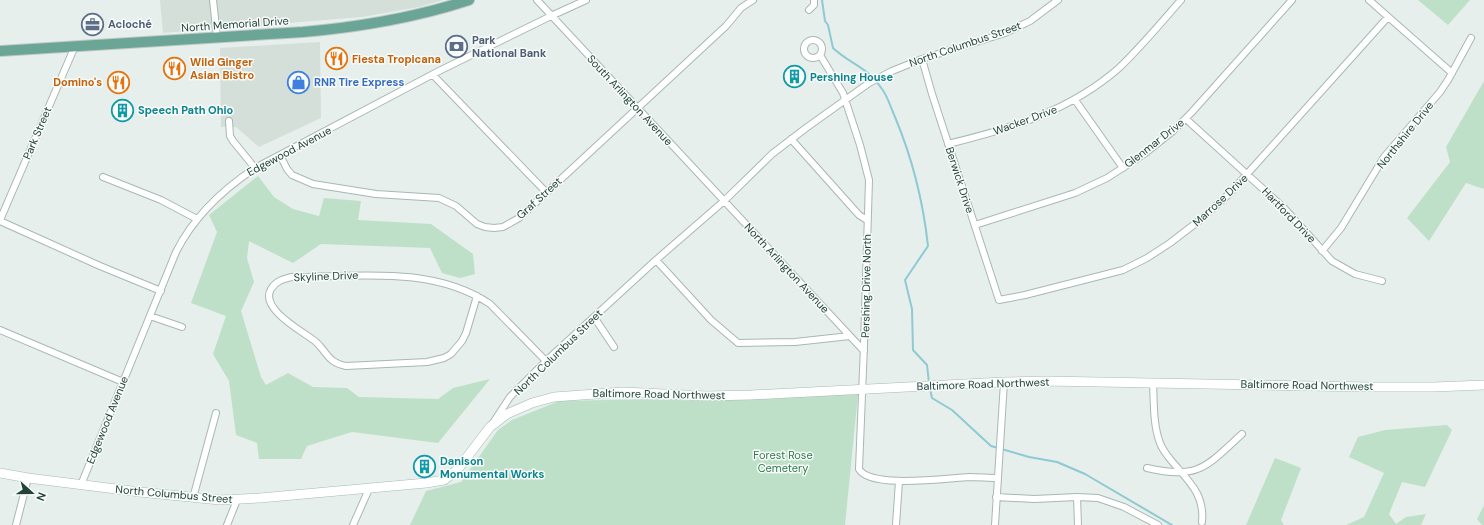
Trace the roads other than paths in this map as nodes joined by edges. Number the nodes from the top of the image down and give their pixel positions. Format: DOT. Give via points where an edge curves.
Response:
graph roads {
  1 [pos="213,0"];
  2 [pos="469,0"];
  3 [pos="537,0"];
  4 [pos="586,0"];
  5 [pos="753,0"];
  6 [pos="814,0"];
  7 [pos="1058,0"];
  8 [pos="1170,0"];
  9 [pos="1181,0"];
  10 [pos="1292,0"];
  11 [pos="1369,0"];
  12 [pos="1176,5"];
  13 [pos="809,10"];
  14 [pos="551,16"];
  15 [pos="1388,17"];
  16 [pos="217,37"];
  17 [pos="1471,38"];
  18 [pos="75,46"];
  19 [pos="0,51"];
  20 [pos="820,55"];
  21 [pos="922,59"];
  22 [pos="1452,73"];
  23 [pos="433,75"];
  24 [pos="1075,100"];
  25 [pos="845,101"];
  26 [pos="637,108"];
  27 [pos="1186,119"];
  28 [pos="229,121"];
  29 [pos="791,139"];
  30 [pos="948,144"];
  31 [pos="280,155"];
  32 [pos="255,168"];
  33 [pos="1123,168"];
  34 [pos="1248,174"];
  35 [pos="103,177"];
  36 [pos="546,192"];
  37 [pos="724,201"];
  38 [pos="197,219"];
  39 [pos="867,220"];
  40 [pos="0,221"];
  41 [pos="974,225"];
  42 [pos="1322,251"];
  43 [pos="656,260"];
  44 [pos="1382,281"];
  45 [pos="161,291"];
  46 [pos="477,296"];
  47 [pos="998,300"];
  48 [pos="150,316"];
  49 [pos="594,317"];
  50 [pos="182,327"];
  51 [pos="0,330"];
  52 [pos="850,336"];
  53 [pos="614,347"];
  54 [pos="864,351"];
  55 [pos="546,361"];
  56 [pos="123,382"];
  57 [pos="1004,382"];
  58 [pos="1154,382"];
  59 [pos="1484,385"];
  60 [pos="862,389"];
  61 [pos="216,413"];
  62 [pos="490,427"];
  63 [pos="1242,434"];
  64 [pos="1147,468"];
  65 [pos="0,473"];
  66 [pos="1182,473"];
  67 [pos="28,478"];
  68 [pos="997,478"];
  69 [pos="899,481"];
  70 [pos="81,485"];
  71 [pos="369,488"];
  72 [pos="996,497"];
  73 [pos="1077,497"];
  74 [pos="193,498"];
  75 [pos="237,500"];
  76 [pos="1202,522"];
  77 [pos="16,525"];
  78 [pos="227,525"];
  79 [pos="353,525"];
  80 [pos="896,525"];
  81 [pos="995,525"];
  82 [pos="1078,525"];
  83 [pos="1158,525"];
  1 -- 16 [label="street"];
  2 -- 16 [label="main road, North Memorial Drive" via="406,18 349,28"];
  3 -- 14 [label="street, South Arlington Avenue"];
  4 -- 14 [label="street, Edgewood Avenue"];
  5 -- 26 [label="street, Graf Street" via="741,8 726,26"];
  6 -- 13 [label="street" via="814,5"];
  7 -- 21 [label="street, North Columbus Street" via="1016,28"];
  8 -- 12 [label="street"];
  9 -- 12 [label="street, Wacker Drive"];
  10 -- 27 [label="street, Glenmar Drive"];
  11 -- 15 [label="street"];
  12 -- 24 [label="street, Wacker Drive" via="1120,67"];
  14 -- 23 [label="street, Edgewood Avenue"];
  14 -- 26 [label="street, South Arlington Avenue"];
  15 -- 22 [label="street"];
  15 -- 34 [label="street, Marrose Drive"];
  16 -- 18 [label="main road, North Memorial Drive"];
  17 -- 22 [label="street, Northshire Drive"];
  18 -- 19 [label="main road, North Memorial Drive"];
  18 -- 40 [label="street, Park Street"];
  20 -- 25 [label="street, Pershing Drive North" via="843,93"];
  21 -- 25 [label="street, North Columbus Street" via="875,80"];
  21 -- 30 [label="street, Berwick Drive"];
  22 -- 42 [label="street, Northshire Drive" via="1440,92 1384,157 1341,228"];
  23 -- 31 [label="street, Edgewood Avenue"];
  23 -- 36 [label="street"];
  24 -- 30 [label="street, Wacker Drive" via="1043,116"];
  24 -- 33 [label="street"];
  25 -- 29 [label="street, North Columbus Street"];
  25 -- 39 [label="street, Pershing Drive North" via="869,180"];
  26 -- 36 [label="street, Graf Street"];
  26 -- 37 [label="street, South Arlington Avenue"];
  27 -- 33 [label="street, Glenmar Drive" via="1156,145"];
  27 -- 34 [label="street, Hartford Drive"];
  28 -- 32 [label="street" via="233,141"];
  29 -- 37 [label="street, North Columbus Street"];
  29 -- 39 [label="street" via="859,215"];
  30 -- 41 [label="street, Berwick Drive"];
  31 -- 32 [label="street, Edgewood Avenue"];
  31 -- 36 [label="street, Graf Street" via="286,170 313,184 376,194 439,198 456,206 477,224 485,227 494,228 511,223"];
  32 -- 38 [label="street, Edgewood Avenue" via="226,189"];
  33 -- 41 [label="street, Glenmar Drive" via="1074,193"];
  34 -- 42 [label="street, Hartford Drive" via="1293,216"];
  34 -- 47 [label="street, Marrose Drive" via="1200,220 1139,263 1105,275"];
  35 -- 38 [label="street" via="161,200"];
  37 -- 43 [label="street, North Columbus Street"];
  37 -- 52 [label="street, North Arlington Avenue"];
  38 -- 45 [label="street, Edgewood Avenue" via="180,243"];
  39 -- 54 [label="street, Pershing Drive North"];
  40 -- 45 [label="street"];
  41 -- 47 [label="street, Berwick Drive"];
  42 -- 44 [label="street, Hartford Drive" via="1347,270"];
  43 -- 49 [label="street, North Columbus Street"];
  43 -- 52 [label="street" via="711,320 738,343 795,342"];
  45 -- 48 [label="street, Edgewood Avenue"];
  46 -- 46 [label="street, Skyline Drive" via="462,341 444,358 427,362 346,366 329,358 316,342 279,314 269,299 270,290 283,279 370,275 424,279"];
  46 -- 55 [label="street, Skyline Drive" via="497,310"];
  48 -- 50 [label="street"];
  48 -- 56 [label="street, Edgewood Avenue"];
  49 -- 53 [label="street"];
  49 -- 55 [label="street, North Columbus Street"];
  51 -- 56 [label="street"];
  52 -- 54 [label="street, North Arlington Avenue"];
  54 -- 60 [label="street, Pershing Drive North"];
  55 -- 62 [label="street, North Columbus Street" via="510,397"];
  56 -- 70 [label="street, Edgewood Avenue"];
  57 -- 58 [label="main road, Baltimore Road Northwest"];
  57 -- 60 [label="main road, Baltimore Road Northwest"];
  57 -- 68 [label="street"];
  58 -- 59 [label="main road, Baltimore Road Northwest" via="1370,387"];
  58 -- 66 [label="street" via="1156,427 1160,444"];
  60 -- 62 [label="main road, Baltimore Road Northwest" via="706,396 623,392 568,395 532,403 506,414"];
  60 -- 69 [label="street, Pershing Drive North" via="859,469 861,473 877,479"];
  61 -- 74 [label="street"];
  62 -- 71 [label="main road, North Columbus Street" via="458,469 444,480"];
  63 -- 66 [label="street" via="1209,463 1194,471"];
  64 -- 66 [label="street"];
  65 -- 67 [label="main road, North Columbus Street"];
  66 -- 76 [label="street" via="1200,499"];
  67 -- 70 [label="main road, North Columbus Street"];
  67 -- 77 [label="street"];
  68 -- 69 [label="street"];
  68 -- 72 [label="street"];
  69 -- 80 [label="street"];
  70 -- 74 [label="main road, North Columbus Street"];
  71 -- 75 [label="main road, North Columbus Street"];
  71 -- 79 [label="street"];
  72 -- 73 [label="street"];
  72 -- 81 [label="street"];
  73 -- 82 [label="street"];
  73 -- 83 [label="street" via="1105,499"];
  74 -- 75 [label="main road, North Columbus Street"];
  75 -- 78 [label="street"];
}
